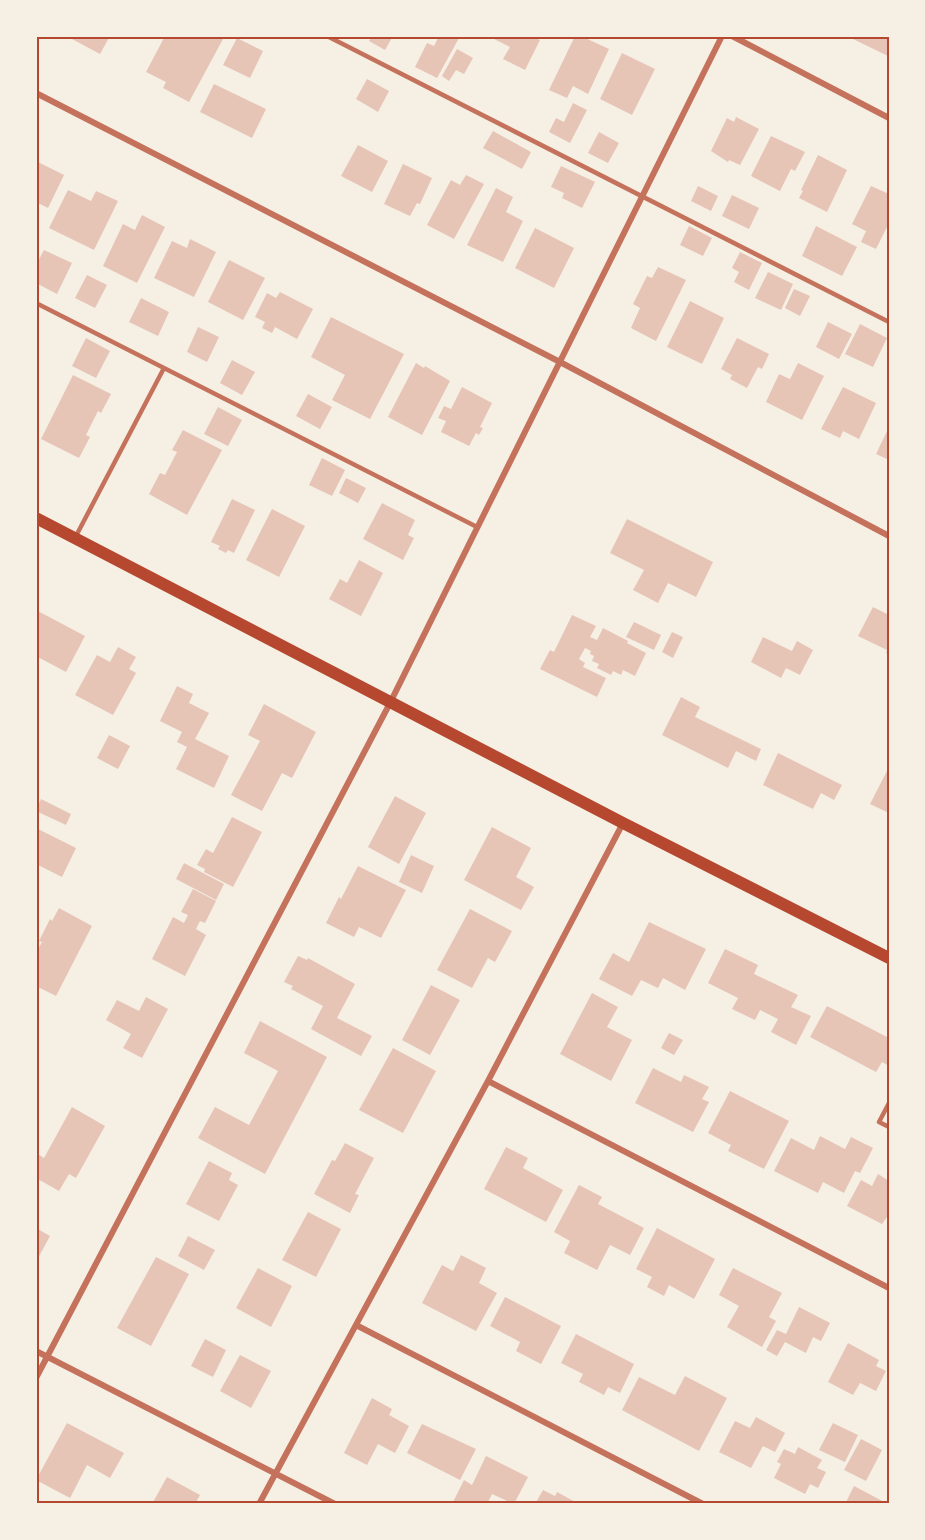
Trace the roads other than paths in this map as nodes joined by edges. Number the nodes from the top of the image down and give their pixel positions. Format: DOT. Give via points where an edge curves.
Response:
graph roads {
  1 [pos="327,36"];
  2 [pos="722,36"];
  3 [pos="732,36"];
  4 [pos="36,93"];
  5 [pos="889,118"];
  6 [pos="643,195"];
  7 [pos="36,303"];
  8 [pos="889,322"];
  9 [pos="560,362"];
  10 [pos="164,368"];
  11 [pos="36,518"];
  12 [pos="477,527"];
  13 [pos="889,536"];
  14 [pos="75,538"];
  15 [pos="390,703"];
  16 [pos="623,823"];
  17 [pos="889,958"];
  18 [pos="488,1081"];
  19 [pos="889,1103"];
  20 [pos="889,1127"];
  21 [pos="889,1288"];
  22 [pos="356,1325"];
  23 [pos="36,1351"];
  24 [pos="47,1357"];
  25 [pos="36,1378"];
  26 [pos="275,1474"];
  27 [pos="259,1504"];
  28 [pos="335,1504"];
  29 [pos="703,1504"];
  1 -- 6 [label="lane"];
  2 -- 6 [label="street"];
  3 -- 5 [label="street"];
  4 -- 9 [label="street"];
  6 -- 8 [label="lane"];
  6 -- 9 [label="street"];
  7 -- 10 [label="lane"];
  9 -- 12 [label="street"];
  9 -- 13 [label="street"];
  10 -- 12 [label="lane"];
  10 -- 14 [label="lane"];
  11 -- 14 [label="main road"];
  12 -- 15 [label="street"];
  14 -- 15 [label="main road"];
  15 -- 16 [label="main road"];
  15 -- 24 [label="street"];
  16 -- 17 [label="main road"];
  16 -- 18 [label="street"];
  18 -- 21 [label="street"];
  18 -- 22 [label="street"];
  19 -- 20 [label="lane" via="879,1122"];
  22 -- 26 [label="street"];
  22 -- 29 [label="street"];
  23 -- 24 [label="street"];
  24 -- 25 [label="street"];
  24 -- 26 [label="street"];
  26 -- 27 [label="street"];
  26 -- 28 [label="street"];
}
